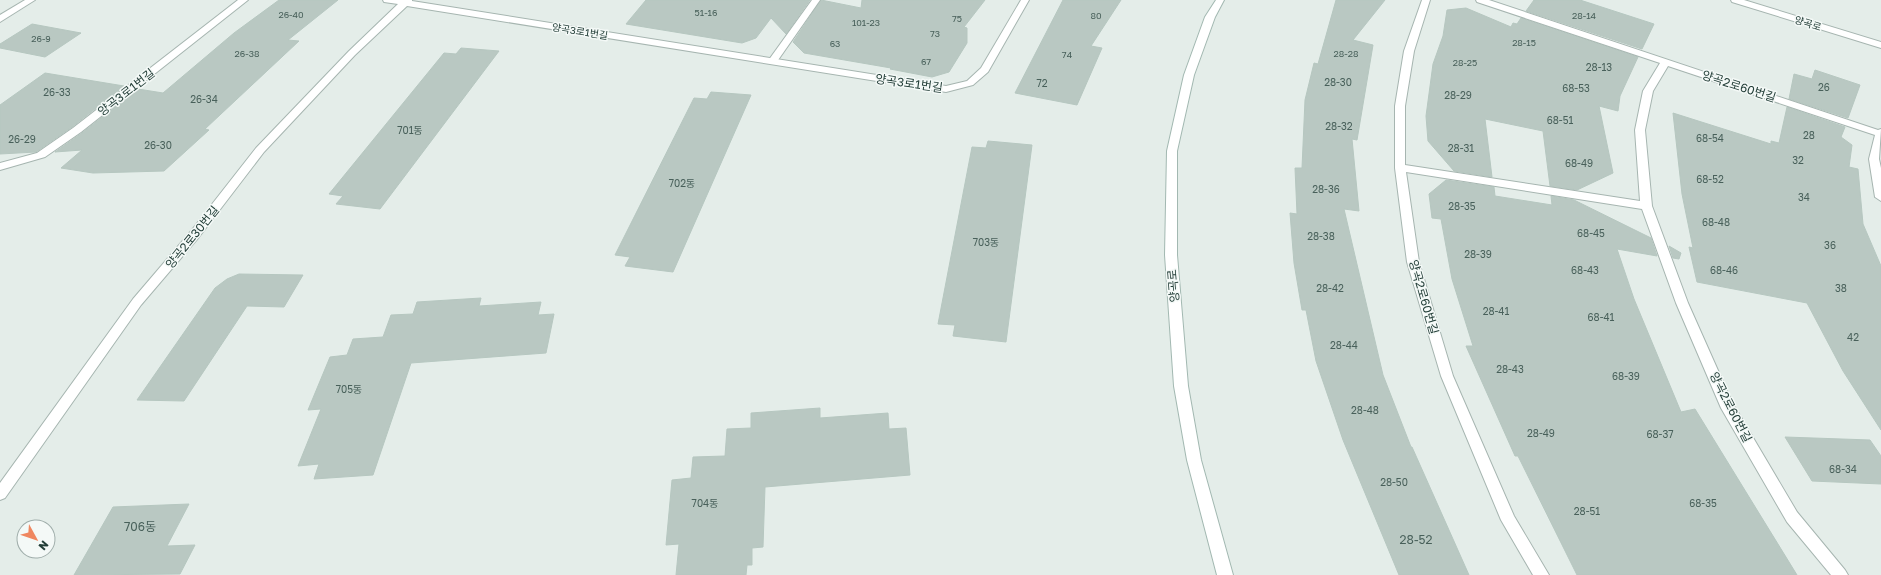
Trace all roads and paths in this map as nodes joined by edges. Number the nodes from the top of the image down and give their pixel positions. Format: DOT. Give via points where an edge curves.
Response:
graph roads {
  1 [pos="31,0"];
  2 [pos="244,0"];
  3 [pos="387,0"];
  4 [pos="816,0"];
  5 [pos="1025,0"];
  6 [pos="1220,0"];
  7 [pos="1426,0"];
  8 [pos="1480,0"];
  9 [pos="1735,0"];
  10 [pos="406,2"];
  11 [pos="0,19"];
  12 [pos="1881,45"];
  13 [pos="773,61"];
  14 [pos="1666,62"];
  15 [pos="1881,133"];
  16 [pos="0,167"];
  17 [pos="1400,168"];
  18 [pos="1881,197"];
  19 [pos="1646,206"];
  20 [pos="0,494"];
  21 [pos="1224,575"];
  22 [pos="1541,575"];
  23 [pos="1840,575"];
  1 -- 11 [label="street"];
  2 -- 16 [label="street, 양곡3로1번길" via="47,151"];
  3 -- 10 [label="street, 양곡3로1번길"];
  4 -- 13 [label="street"];
  5 -- 13 [label="street, 양곡3로1번길" via="986,70 970,83 946,89"];
  6 -- 21 [label="street, 양곡로" via="1210,17 1189,75 1172,151 1171,255 1182,393 1194,460"];
  7 -- 17 [label="street, 양곡2로60번길" via="1409,51 1400,106"];
  8 -- 14 [label="street, 양곡2로60번길"];
  9 -- 12 [label="street, 양곡로"];
  10 -- 13 [label="street, 양곡3로1번길"];
  10 -- 20 [label="street, 양곡2로30번길" via="352,52 260,150 195,234 137,302"];
  14 -- 15 [label="street, 양곡2로60번길"];
  14 -- 19 [label="street, 양곡2로60번길" via="1648,90 1640,130"];
  15 -- 18 [label="street, 양곡2로60번길" via="1874,159"];
  17 -- 19 [label="street"];
  17 -- 22 [label="street, 양곡2로60번길" via="1413,262 1447,376 1508,520"];
  19 -- 23 [label="street, 양곡2로60번길" via="1682,302 1726,404 1792,517"];
}
